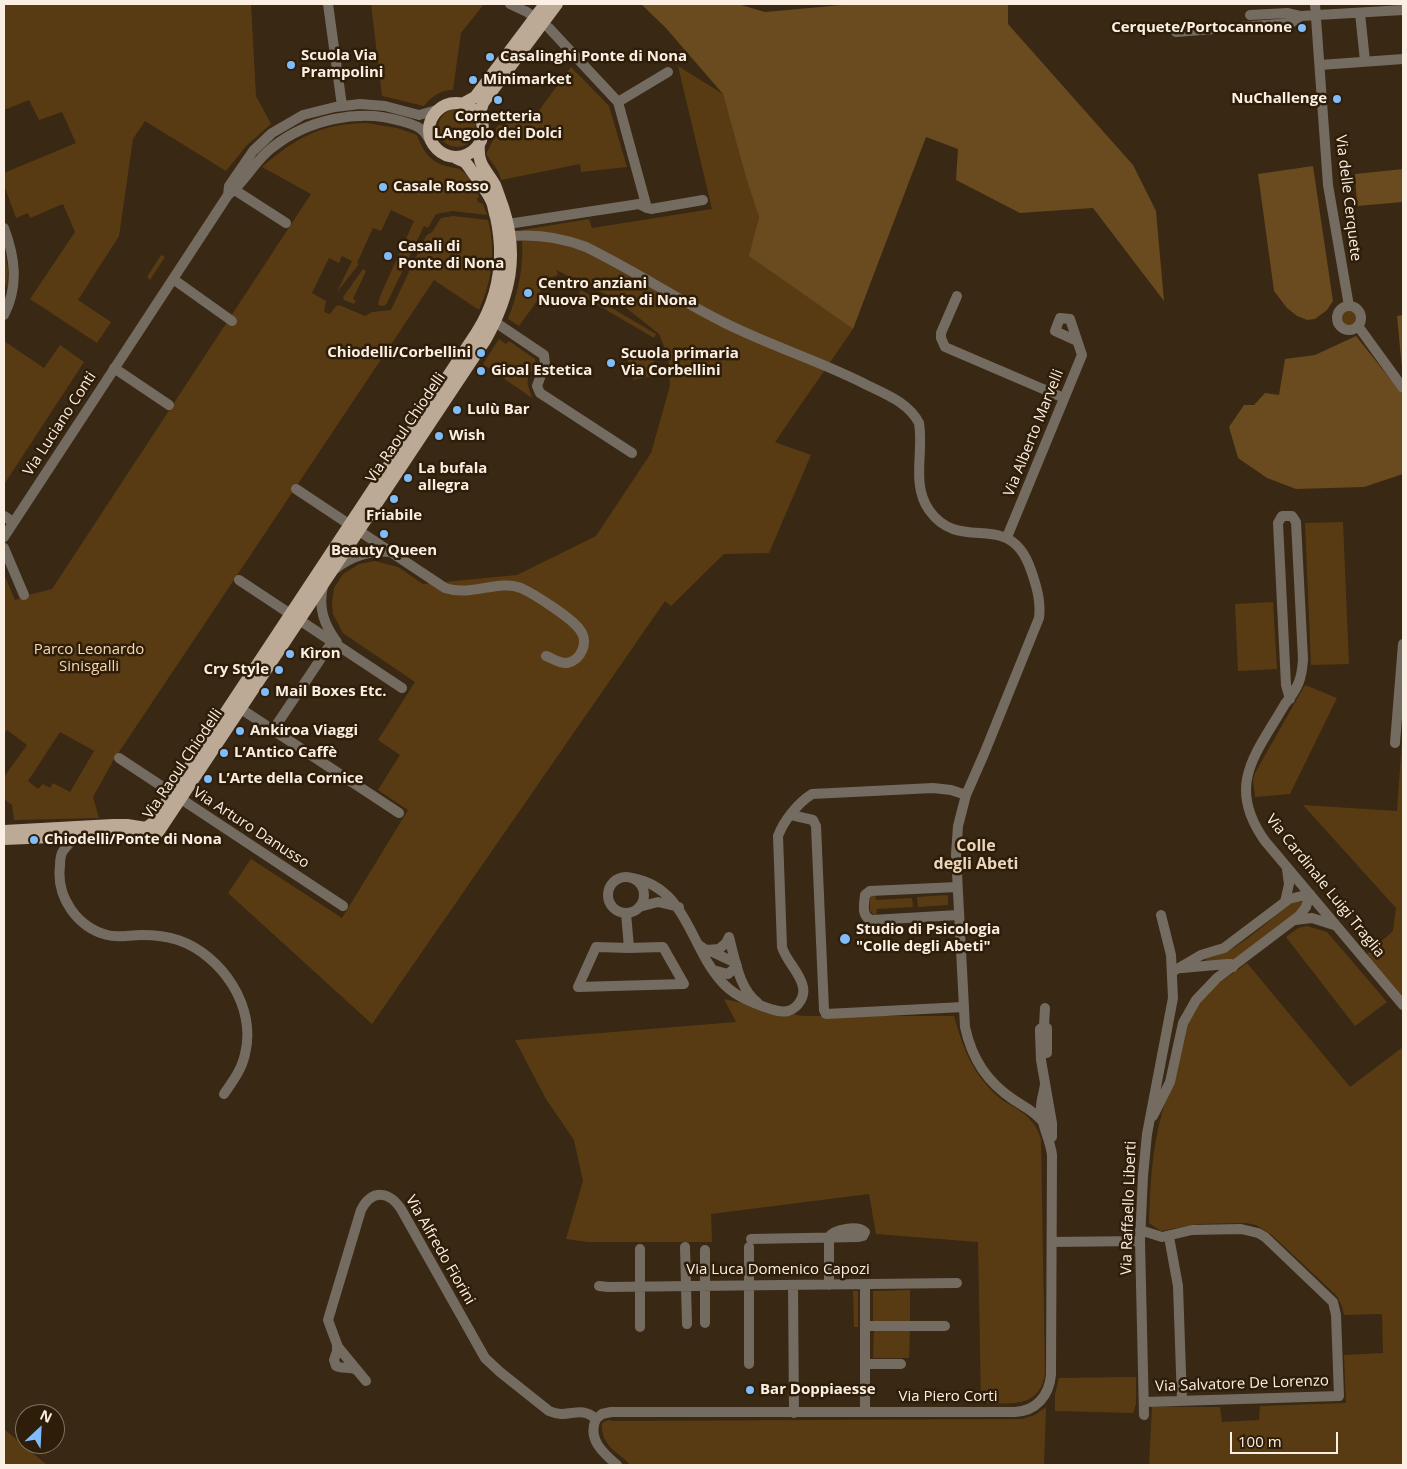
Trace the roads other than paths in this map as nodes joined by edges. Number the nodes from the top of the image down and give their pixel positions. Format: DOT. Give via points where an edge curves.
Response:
graph roads {
  1 [pos="328,4"];
  2 [pos="510,4"];
  3 [pos="545,4"];
  4 [pos="556,4"];
  5 [pos="1315,4"];
  6 [pos="1403,10"];
  7 [pos="1360,13"];
  8 [pos="1250,15"];
  9 [pos="1316,15"];
  10 [pos="1301,16"];
  11 [pos="538,20"];
  12 [pos="1176,32"];
  13 [pos="1403,59"];
  14 [pos="1365,61"];
  15 [pos="1320,65"];
  16 [pos="668,72"];
  17 [pos="618,102"];
  18 [pos="464,103"];
  19 [pos="339,106"];
  20 [pos="437,110"];
  21 [pos="479,116"];
  22 [pos="337,118"];
  23 [pos="431,142"];
  24 [pos="479,144"];
  25 [pos="259,153"];
  26 [pos="456,158"];
  27 [pos="231,190"];
  28 [pos="703,200"];
  29 [pos="647,208"];
  30 [pos="286,223"];
  31 [pos="4,228"];
  32 [pos="509,230"];
  33 [pos="173,280"];
  34 [pos="957,296"];
  35 [pos="1349,306"];
  36 [pos="4,315"];
  37 [pos="490,320"];
  38 [pos="232,321"];
  39 [pos="1358,326"];
  40 [pos="1077,341"];
  41 [pos="114,368"];
  42 [pos="1403,388"];
  43 [pos="1064,398"];
  44 [pos="169,405"];
  45 [pos="632,454"];
  46 [pos="296,489"];
  47 [pos="4,516"];
  48 [pos="9,524"];
  49 [pos="354,527"];
  50 [pos="4,537"];
  51 [pos="1007,537"];
  52 [pos="4,548"];
  53 [pos="1297,551"];
  54 [pos="392,552"];
  55 [pos="1279,552"];
  56 [pos="327,578"];
  57 [pos="239,580"];
  58 [pos="24,595"];
  59 [pos="1300,604"];
  60 [pos="1282,605"];
  61 [pos="295,617"];
  62 [pos="1403,644"];
  63 [pos="336,645"];
  64 [pos="546,656"];
  65 [pos="402,688"];
  66 [pos="1290,699"];
  67 [pos="236,706"];
  68 [pos="274,730"];
  69 [pos="1395,743"];
  70 [pos="119,758"];
  71 [pos="966,795"];
  72 [pos="176,796"];
  73 [pos="399,813"];
  74 [pos="791,815"];
  75 [pos="4,831"];
  76 [pos="78,835"];
  77 [pos="47,836"];
  78 [pos="4,839"];
  79 [pos="62,853"];
  80 [pos="1286,865"];
  81 [pos="632,878"];
  82 [pos="957,888"];
  83 [pos="1310,894"];
  84 [pos="1285,902"];
  85 [pos="343,906"];
  86 [pos="639,907"];
  87 [pos="678,907"];
  88 [pos="626,913"];
  89 [pos="1161,915"];
  90 [pos="958,916"];
  91 [pos="1294,920"];
  92 [pos="1337,926"];
  93 [pos="703,947"];
  94 [pos="629,948"];
  95 [pos="737,964"];
  96 [pos="1233,967"];
  97 [pos="713,970"];
  98 [pos="1172,972"];
  99 [pos="1403,1005"];
  100 [pos="763,1006"];
  101 [pos="963,1007"];
  102 [pos="1045,1008"];
  103 [pos="1045,1084"];
  104 [pos="224,1094"];
  105 [pos="1016,1101"];
  106 [pos="1042,1121"];
  107 [pos="1149,1123"];
  108 [pos="1051,1145"];
  109 [pos="1140,1230"];
  110 [pos="1169,1237"];
  111 [pos="1052,1242"];
  112 [pos="1140,1242"];
  113 [pos="685,1248"];
  114 [pos="640,1249"];
  115 [pos="705,1250"];
  116 [pos="957,1283"];
  117 [pos="829,1285"];
  118 [pos="865,1285"];
  119 [pos="599,1286"];
  120 [pos="639,1286"];
  121 [pos="686,1286"];
  122 [pos="705,1286"];
  123 [pos="749,1286"];
  124 [pos="792,1286"];
  125 [pos="705,1323"];
  126 [pos="687,1324"];
  127 [pos="865,1326"];
  128 [pos="945,1326"];
  129 [pos="640,1327"];
  130 [pos="748,1364"];
  131 [pos="865,1364"];
  132 [pos="901,1364"];
  133 [pos="366,1380"];
  134 [pos="1182,1401"];
  135 [pos="1145,1402"];
  136 [pos="865,1412"];
  137 [pos="794,1413"];
  138 [pos="1144,1415"];
  139 [pos="596,1419"];
  140 [pos="617,1465"];
  1 -- 19 [label="street"];
  2 -- 11 [label="street"];
  3 -- 11 [label="main road"];
  4 -- 11 [label="main road"];
  5 -- 9 [label="street, Via delle Cerquete"];
  6 -- 7 [label="street"];
  7 -- 9 [label="street"];
  7 -- 14 [label="street"];
  8 -- 10 [label="street" via="1288,13"];
  9 -- 10 [label="street"];
  9 -- 15 [label="street, Via delle Cerquete"];
  10 -- 12 [label="street" via="1291,23"];
  11 -- 17 [label="street"];
  11 -- 18 [label="main road" via="475,97"];
  11 -- 21 [label="main road" via="483,103"];
  13 -- 14 [label="street"];
  14 -- 15 [label="street"];
  15 -- 35 [label="street, Via delle Cerquete" via="1328,185"];
  16 -- 17 [label="street"];
  17 -- 29 [label="street"];
  18 -- 20 [label="main road" via="444,104"];
  18 -- 21 [label="main road"];
  19 -- 20 [label="street, Via Luciano Conti" via="373,104 420,115"];
  19 -- 22 [label="street"];
  19 -- 25 [label="street, Via Luciano Conti" via="303,115 272,133"];
  20 -- 23 [label="main road" via="429,126"];
  21 -- 24 [label="main road" via="483,132"];
  22 -- 23 [label="street, Via Luciano Conti" via="392,118 420,129"];
  22 -- 25 [label="street, Via Luciano Conti" via="305,128"];
  23 -- 26 [label="main road" via="443,156"];
  24 -- 26 [label="main road" via="469,154"];
  24 -- 32 [label="main road, Via Raoul Chiodelli" via="479,161 496,186"];
  25 -- 27 [label="street, Via Luciano Conti"];
  26 -- 37 [label="main road, Via Raoul Chiodelli" via="469,166 492,202 498,226 500,273"];
  27 -- 30 [label="street"];
  27 -- 33 [label="street, Via Luciano Conti"];
  28 -- 29 [label="street"];
  29 -- 32 [label="street" via="639,204"];
  31 -- 36 [label="street" via="15,270"];
  32 -- 37 [label="main road, Via Raoul Chiodelli" via="510,277 506,294"];
  32 -- 51 [label="street" via="576,243 719,320 834,369 897,401 915,416 920,431 921,492 936,518 957,530"];
  33 -- 38 [label="street"];
  33 -- 41 [label="street, Via Luciano Conti"];
  34 -- 43 [label="street" via="941,332 945,347"];
  35 -- 39 [label="street" via="1360,313"];
  35 -- 39 [label="street" via="1340,310 1338,323 1350,330"];
  37 -- 45 [label="street" via="544,355 546,364 536,386 540,392"];
  37 -- 49 [label="main road, Via Raoul Chiodelli"];
  39 -- 42 [label="street"];
  40 -- 43 [label="street, Via Alberto Marvelli" via="1082,355"];
  41 -- 44 [label="street, Via Luciano Conti"];
  41 -- 48 [label="street, Via Luciano Conti"];
  43 -- 51 [label="street, Via Alberto Marvelli"];
  46 -- 49 [label="street"];
  47 -- 48 [label="street"];
  48 -- 50 [label="street, Via Luciano Conti"];
  49 -- 54 [label="street"];
  49 -- 56 [label="main road, Via Raoul Chiodelli"];
  49 -- 61 [label="main road, Via Raoul Chiodelli"];
  51 -- 71 [label="street" via="1027,559 1039,601 1039,618"];
  52 -- 58 [label="street"];
  53 -- 55 [label="street"];
  53 -- 55 [label="street, Via Cardinale Luigi Traglia" via="1296,522 1292,516 1282,516 1278,523"];
  53 -- 59 [label="street, Via Cardinale Luigi Traglia"];
  54 -- 56 [label="street" via="363,554 346,561"];
  54 -- 64 [label="street" via="445,588 465,592 519,587 574,623 584,639 584,648 578,656 567,663"];
  55 -- 60 [label="street, Via Cardinale Luigi Traglia"];
  56 -- 61 [label="main road, Via Raoul Chiodelli"];
  56 -- 63 [label="street" via="321,606 323,620"];
  57 -- 61 [label="street"];
  59 -- 60 [label="street"];
  59 -- 66 [label="street, Via Cardinale Luigi Traglia" via="1304,659 1299,686"];
  60 -- 66 [label="street, Via Cardinale Luigi Traglia" via="1286,685"];
  61 -- 63 [label="street"];
  61 -- 67 [label="main road, Via Raoul Chiodelli"];
  62 -- 69 [label="street"];
  63 -- 65 [label="street"];
  63 -- 68 [label="street"];
  66 -- 80 [label="street, Via Cardinale Luigi Traglia" via="1255,756 1248,770 1246,786 1252,820"];
  67 -- 68 [label="street, Via Raoul Chiodelli"];
  67 -- 72 [label="main road, Via Raoul Chiodelli"];
  68 -- 73 [label="street, Via Raoul Chiodelli"];
  70 -- 72 [label="street, Via Arturo Danusso"];
  71 -- 74 [label="street" via="938,788 812,794 802,800"];
  71 -- 82 [label="street" via="956,840"];
  72 -- 75 [label="main road, Via Raoul Chiodelli" via="146,828 113,825"];
  72 -- 76 [label="main road, Via Raoul Chiodelli" via="159,831 151,838 122,834"];
  72 -- 85 [label="street, Via Arturo Danusso"];
  74 -- 100 [label="street" via="780,830 777,843 782,942 785,955 804,990 800,1002 792,1010 783,1012"];
  74 -- 101 [label="street" via="816,823 826,1014"];
  76 -- 77 [label="main road, Via Raoul Chiodelli"];
  76 -- 79 [label="street"];
  77 -- 78 [label="main road, Via Raoul Chiodelli"];
  77 -- 79 [label="street"];
  79 -- 104 [label="street" via="59,873 62,891 68,906 85,925 108,936 161,936 179,940 203,953 226,975 243,1009 247,1028 246,1053"];
  80 -- 83 [label="street, Via Cardinale Luigi Traglia"];
  80 -- 84 [label="street" via="1289,884"];
  81 -- 86 [label="street" via="643,889 644,897"];
  81 -- 87 [label="street" via="653,884"];
  81 -- 88 [label="street" via="614,880 609,888 611,905"];
  82 -- 90 [label="street"];
  82 -- 90 [label="street" via="870,891 865,895 865,915 872,920"];
  83 -- 84 [label="street"];
  83 -- 91 [label="street" via="1306,907"];
  83 -- 92 [label="street, Via Cardinale Luigi Traglia"];
  84 -- 98 [label="street" via="1224,948 1201,955"];
  86 -- 87 [label="street" via="658,902"];
  86 -- 88 [label="street"];
  87 -- 93 [label="street"];
  88 -- 94 [label="street"];
  89 -- 98 [label="street, Via Raffaello Liberti"];
  90 -- 101 [label="street"];
  91 -- 92 [label="street" via="1312,918"];
  91 -- 96 [label="street"];
  92 -- 99 [label="street, Via Cardinale Luigi Traglia"];
  93 -- 95 [label="street"];
  93 -- 95 [label="street" via="719,949 729,937"];
  93 -- 97 [label="street"];
  94 -- 94 [label="street" via="663,947 684,984 578,987 596,947"];
  95 -- 97 [label="street" via="728,974"];
  95 -- 100 [label="street" via="749,994"];
  96 -- 98 [label="street" via="1231,964 1203,966"];
  96 -- 107 [label="street" via="1207,988 1188,1011 1167,1089"];
  97 -- 100 [label="street" via="733,992"];
  98 -- 107 [label="street, Via Raffaello Liberti" via="1171,1012"];
  101 -- 105 [label="street" via="964,1027 974,1056 991,1081"];
  102 -- 103 [label="street, Via Piero Corti" via="1044,1026 1040,1029"];
  103 -- 105 [label="street" via="1036,1098 1027,1102"];
  103 -- 106 [label="street, Via Piero Corti"];
  103 -- 108 [label="street, Via Piero Corti" via="1052,1123"];
  105 -- 106 [label="street"];
  106 -- 108 [label="street, Via Piero Corti"];
  107 -- 109 [label="street, Via Raffaello Liberti"];
  108 -- 111 [label="street, Via Piero Corti"];
  109 -- 110 [label="street"];
  109 -- 112 [label="street, Via Raffaello Liberti"];
  110 -- 134 [label="street" via="1178,1286"];
  110 -- 134 [label="street, Via Salvatore De Lorenzo" via="1192,1230 1250,1230 1265,1237 1333,1302 1336,1315 1339,1396"];
  111 -- 112 [label="street"];
  111 -- 136 [label="street, Via Piero Corti" via="1050,1380 1048,1390 1036,1406 1018,1412"];
  112 -- 135 [label="street, Via Raffaello Liberti"];
  113 -- 121 [label="street"];
  114 -- 120 [label="street"];
  115 -- 122 [label="street"];
  116 -- 118 [label="street, Via Luca Domenico Capozi"];
  117 -- 118 [label="street, Via Luca Domenico Capozi"];
  117 -- 123 [label="street" via="829,1237 750,1243"];
  117 -- 124 [label="street, Via Luca Domenico Capozi"];
  118 -- 127 [label="street"];
  119 -- 120 [label="street, Via Luca Domenico Capozi"];
  120 -- 121 [label="street, Via Luca Domenico Capozi"];
  120 -- 129 [label="street"];
  121 -- 122 [label="street, Via Luca Domenico Capozi"];
  121 -- 126 [label="street"];
  122 -- 123 [label="street, Via Luca Domenico Capozi"];
  122 -- 125 [label="street"];
  123 -- 124 [label="street, Via Luca Domenico Capozi"];
  123 -- 130 [label="street"];
  124 -- 137 [label="street"];
  127 -- 128 [label="street"];
  127 -- 131 [label="street"];
  131 -- 132 [label="street"];
  131 -- 136 [label="street"];
  133 -- 139 [label="street, Via Alfredo Fiorini" via="337,1351 328,1317 364,1204 377,1195 386,1195 402,1209 490,1363 549,1411 562,1414 586,1412"];
  134 -- 135 [label="street, Via Salvatore De Lorenzo"];
  135 -- 138 [label="street, Via Raffaello Liberti"];
  136 -- 137 [label="street, Via Piero Corti"];
  137 -- 139 [label="street, Via Piero Corti" via="611,1412"];
  139 -- 140 [label="street" via="596,1442"];
}
